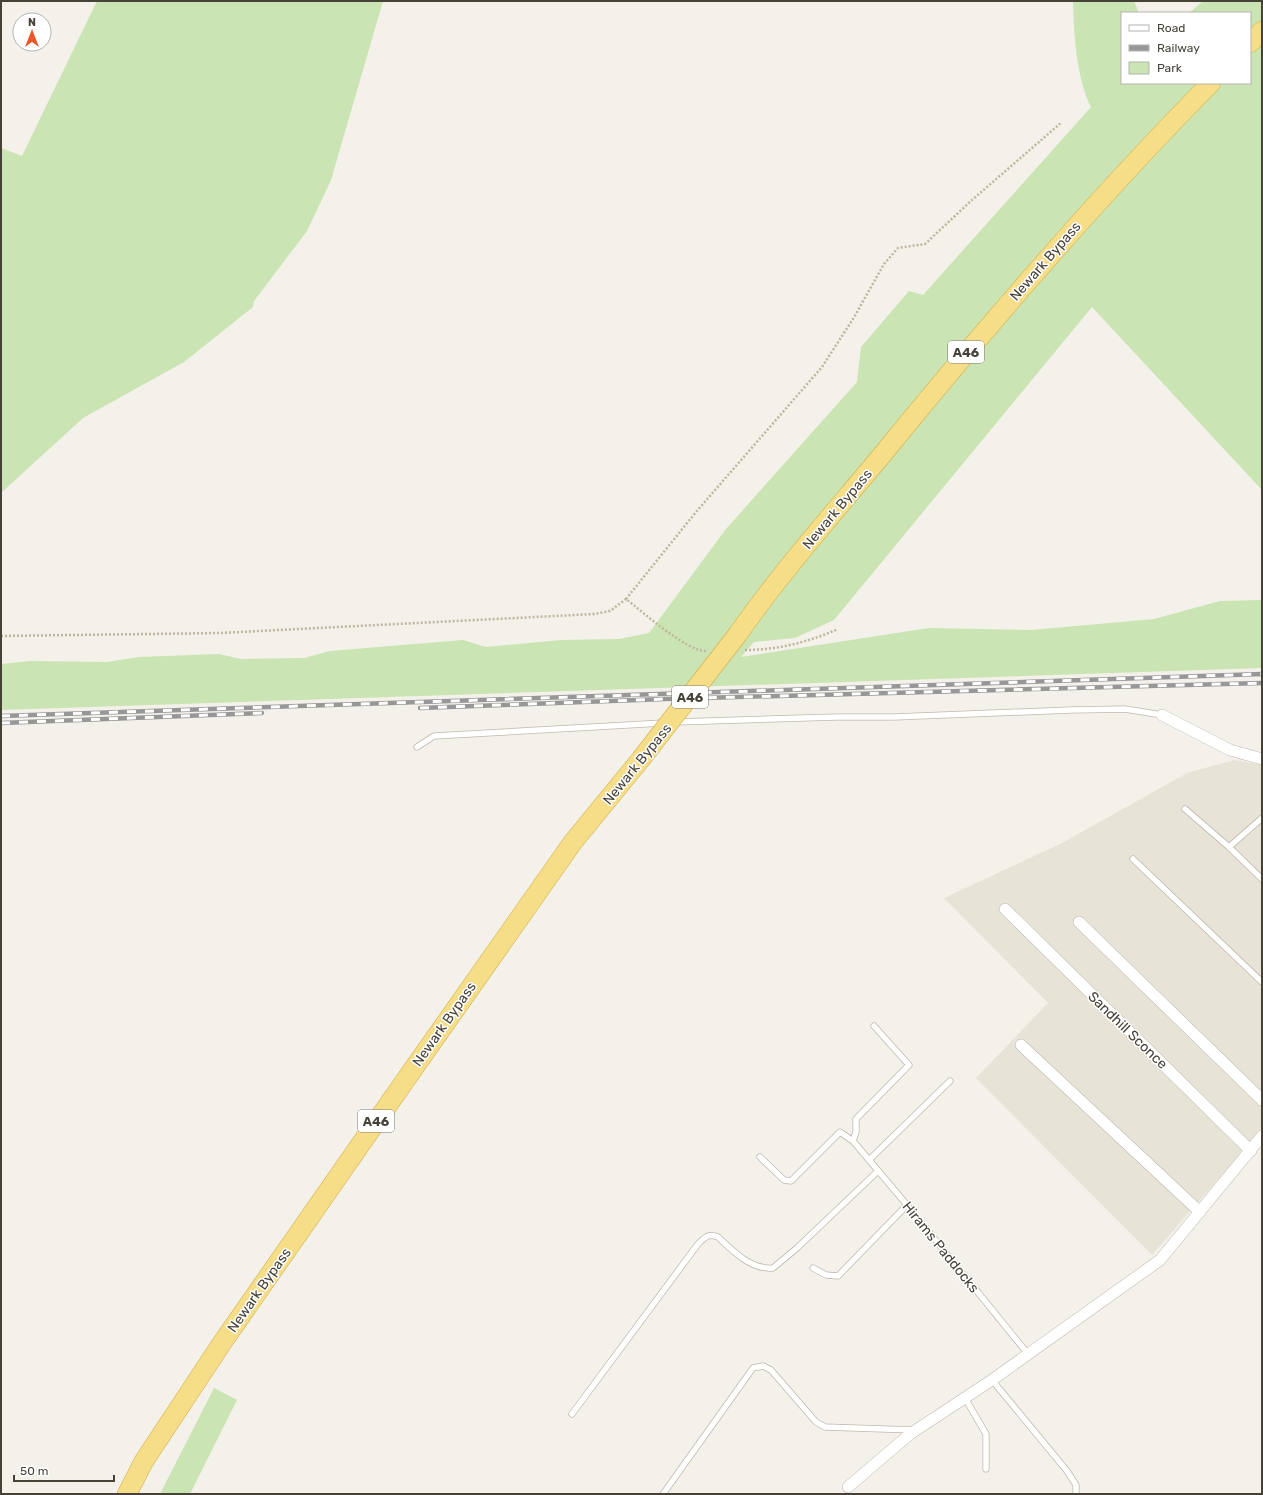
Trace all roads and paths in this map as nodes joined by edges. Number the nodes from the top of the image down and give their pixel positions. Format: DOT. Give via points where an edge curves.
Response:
graph roads {
  1 [pos="1262,31"];
  2 [pos="1251,43"];
  3 [pos="1210,84"];
  4 [pos="1062,122"];
  5 [pos="626,598"];
  6 [pos="838,629"];
  7 [pos="1,636"];
  8 [pos="738,642"];
  9 [pos="708,650"];
  10 [pos="1162,715"];
  11 [pos="417,747"];
  12 [pos="1262,759"];
  13 [pos="1185,810"];
  14 [pos="1262,818"];
  15 [pos="1229,847"];
  16 [pos="1133,859"];
  17 [pos="1262,879"];
  18 [pos="1005,910"];
  19 [pos="1079,922"];
  20 [pos="1262,982"];
  21 [pos="874,1026"];
  22 [pos="1020,1046"];
  23 [pos="950,1081"];
  24 [pos="1262,1100"];
  25 [pos="1262,1136"];
  26 [pos="852,1141"];
  27 [pos="1251,1151"];
  28 [pos="760,1158"];
  29 [pos="869,1160"];
  30 [pos="878,1171"];
  31 [pos="907,1205"];
  32 [pos="1200,1212"];
  33 [pos="814,1268"];
  34 [pos="1028,1354"];
  35 [pos="992,1380"];
  36 [pos="965,1398"];
  37 [pos="572,1414"];
  38 [pos="916,1430"];
  39 [pos="986,1469"];
  40 [pos="848,1487"];
  41 [pos="127,1494"];
  42 [pos="663,1494"];
  43 [pos="1076,1494"];
  1 -- 2 [label="highway"];
  3 -- 8 [label="highway, Newark Bypass / A46" via="1143,151 955,365 766,593"];
  4 -- 5 [label="path" via="925,244 898,248 884,264 822,366 696,512"];
  5 -- 7 [label="path" via="610,611 594,614 220,632"];
  5 -- 9 [label="path" via="677,638 701,651"];
  6 -- 8 [label="path" via="814,639 754,650"];
  8 -- 41 [label="highway, Newark Bypass / A46, bridge" via="573,842 222,1343 144,1461"];
  10 -- 11 [label="lane" via="1124,709 718,720 434,736"];
  10 -- 12 [label="street" via="1230,750"];
  13 -- 15 [label="lane"];
  14 -- 15 [label="lane"];
  15 -- 17 [label="lane"];
  16 -- 20 [label="lane"];
  18 -- 27 [label="street, Sandhill Sconce"];
  19 -- 24 [label="street"];
  21 -- 26 [label="lane" via="909,1065 856,1119 856,1132"];
  22 -- 32 [label="street"];
  23 -- 29 [label="lane"];
  25 -- 27 [label="street"];
  26 -- 28 [label="lane" via="840,1132 791,1181 784,1180"];
  26 -- 29 [label="lane, Hirams Paddocks"];
  27 -- 32 [label="street"];
  29 -- 30 [label="lane, Hirams Paddocks"];
  30 -- 31 [label="lane, Hirams Paddocks"];
  30 -- 37 [label="lane" via="773,1268 758,1267 746,1261 718,1237 706,1236"];
  31 -- 33 [label="lane" via="838,1276 826,1275"];
  31 -- 34 [label="lane, Hirams Paddocks"];
  32 -- 34 [label="street" via="1160,1260"];
  34 -- 35 [label="street"];
  35 -- 36 [label="street"];
  35 -- 43 [label="lane" via="1068,1471 1076,1485"];
  36 -- 38 [label="street"];
  36 -- 39 [label="lane" via="986,1434"];
  38 -- 40 [label="street"];
  38 -- 42 [label="lane" via="825,1427 816,1422 771,1370 763,1366 753,1368"];
}
